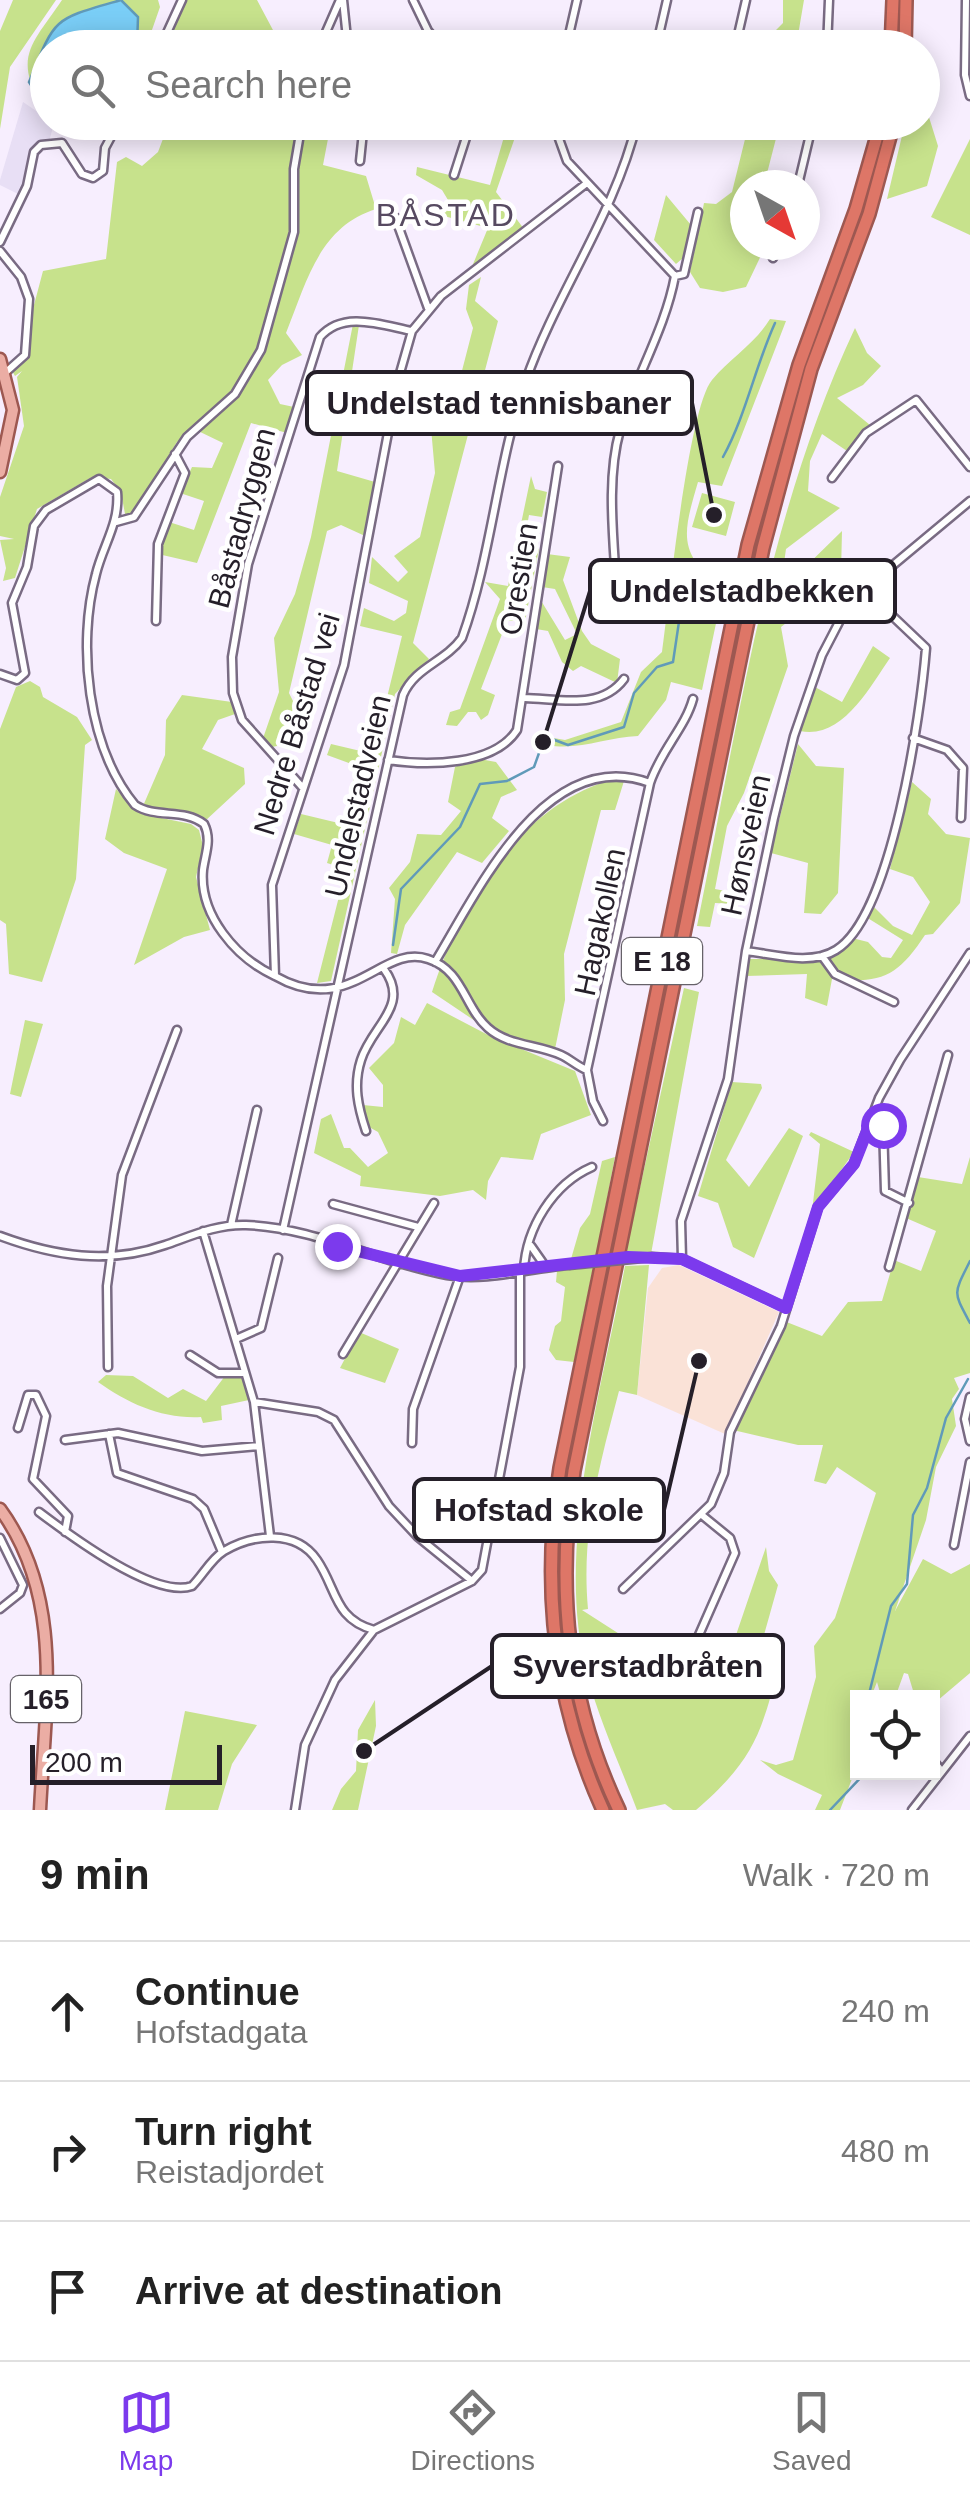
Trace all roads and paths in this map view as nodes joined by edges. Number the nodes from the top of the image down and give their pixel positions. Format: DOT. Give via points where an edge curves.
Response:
graph roads {
  1 [pos="182,0"];
  2 [pos="342,0"];
  3 [pos="413,0"];
  4 [pos="576,0"];
  5 [pos="667,0"];
  6 [pos="746,0"];
  7 [pos="830,0"];
  8 [pos="893,0"];
  9 [pos="906,0"];
  10 [pos="966,0"];
  11 [pos="168,30"];
  12 [pos="328,30"];
  13 [pos="346,30"];
  14 [pos="431,30"];
  15 [pos="570,30"];
  16 [pos="660,30"];
  17 [pos="740,30"];
  18 [pos="828,30"];
  19 [pos="892,30"];
  20 [pos="905,30"];
  21 [pos="970,96"];
  22 [pos="109,140"];
  23 [pos="298,140"];
  24 [pos="362,140"];
  25 [pos="465,140"];
  26 [pos="557,140"];
  27 [pos="631,140"];
  28 [pos="809,140"];
  29 [pos="876,140"];
  30 [pos="889,140"];
  31 [pos="360,160"];
  32 [pos="802,170"];
  33 [pos="454,175"];
  34 [pos="587,182"];
  35 [pos="608,204"];
  36 [pos="698,212"];
  37 [pos="394,217"];
  38 [pos="0,242"];
  39 [pos="0,250"];
  40 [pos="676,276"];
  41 [pos="428,308"];
  42 [pos="412,331"];
  43 [pos="0,359"];
  44 [pos="6,372"];
  45 [pos="175,454"];
  46 [pos="558,466"];
  47 [pos="970,468"];
  48 [pos="0,472"];
  49 [pos="832,478"];
  50 [pos="969,504"];
  51 [pos="116,522"];
  52 [pos="864,589"];
  53 [pos="617,602"];
  54 [pos="156,620"];
  55 [pos="0,674"];
  56 [pos="624,679"];
  57 [pos="525,698"];
  58 [pos="693,700"];
  59 [pos="913,738"];
  60 [pos="388,760"];
  61 [pos="650,783"];
  62 [pos="303,788"];
  63 [pos="961,818"];
  64 [pos="746,951"];
  65 [pos="970,953"];
  66 [pos="822,956"];
  67 [pos="435,962"];
  68 [pos="384,969"];
  69 [pos="274,976"];
  70 [pos="338,988"];
  71 [pos="894,1002"];
  72 [pos="177,1030"];
  73 [pos="948,1055"];
  74 [pos="588,1070"];
  75 [pos="256,1110"];
  76 [pos="873,1116"];
  77 [pos="603,1121"];
  78 [pos="366,1131"];
  79 [pos="592,1167"];
  80 [pos="434,1202"];
  81 [pos="909,1203"];
  82 [pos="332,1204"];
  83 [pos="231,1225"];
  84 [pos="418,1227"];
  85 [pos="283,1230"];
  86 [pos="203,1232"];
  87 [pos="0,1236"];
  88 [pos="531,1246"];
  89 [pos="109,1256"];
  90 [pos="278,1258"];
  91 [pos="682,1259"];
  92 [pos="398,1262"];
  93 [pos="546,1267"];
  94 [pos="889,1267"];
  95 [pos="522,1271"];
  96 [pos="460,1276"];
  97 [pos="786,1308"];
  98 [pos="236,1340"];
  99 [pos="343,1354"];
  100 [pos="190,1355"];
  101 [pos="108,1367"];
  102 [pos="245,1373"];
  103 [pos="970,1397"];
  104 [pos="254,1402"];
  105 [pos="18,1428"];
  106 [pos="109,1434"];
  107 [pos="65,1440"];
  108 [pos="970,1441"];
  109 [pos="412,1443"];
  110 [pos="259,1446"];
  111 [pos="970,1462"];
  112 [pos="0,1497"];
  113 [pos="0,1509"];
  114 [pos="38,1512"];
  115 [pos="703,1516"];
  116 [pos="13,1527"];
  117 [pos="64,1532"];
  118 [pos="270,1536"];
  119 [pos="0,1538"];
  120 [pos="954,1545"];
  121 [pos="222,1552"];
  122 [pos="472,1581"];
  123 [pos="623,1589"];
  124 [pos="0,1609"];
  125 [pos="374,1630"];
  126 [pos="684,1669"];
  127 [pos="970,1736"];
  128 [pos="940,1770"];
  129 [pos="933,1780"];
  130 [pos="40,1810"];
  131 [pos="295,1810"];
  132 [pos="603,1810"];
  133 [pos="619,1810"];
  134 [pos="912,1810"];
  1 -- 11 [label="street"];
  2 -- 12 [label="street"];
  2 -- 13 [label="street"];
  3 -- 14 [label="street"];
  4 -- 15 [label="street"];
  5 -- 16 [label="street"];
  6 -- 17 [label="street"];
  7 -- 18 [label="street"];
  8 -- 19 [label="highway"];
  9 -- 20 [label="highway"];
  10 -- 21 [label="street"];
  22 -- 38 [label="street" via="102,171 93,178 82,174 62,144 41,144"];
  23 -- 45 [label="street" via="294,232 270,328 246,379"];
  24 -- 31 [label="street"];
  25 -- 33 [label="street"];
  26 -- 34 [label="street"];
  27 -- 35 [label="street, Undelstadveien"];
  28 -- 32 [label="street"];
  29 -- 132 [label="highway, E 18" via="799,365 748,546 554,1504 550,1586 556,1655 578,1750"];
  30 -- 133 [label="highway, E 18" via="811,369 763,548 574,1470 565,1556 567,1636 580,1708"];
  34 -- 35 [label="street"];
  34 -- 41 [label="street, Nedre Båstad vei"];
  35 -- 40 [label="street"];
  35 -- 60 [label="street, Undelstadveien" via="524,385 462,638 408,684"];
  36 -- 40 [label="street" via="689,264"];
  37 -- 41 [label="street"];
  39 -- 44 [label="street" via="26,286 31,310 24,355"];
  40 -- 53 [label="street" via="616,445"];
  41 -- 42 [label="street, Nedre Båstad vei"];
  42 -- 62 [label="street, Nedre Båstad vei" via="348,650"];
  42 -- 62 [label="street, Båstadryggen" via="348,321 320,336 248,564 232,657 233,692 248,730"];
  43 -- 44 [label="main road"];
  44 -- 48 [label="main road" via="13,420"];
  45 -- 51 [label="street" via="134,517"];
  45 -- 54 [label="street" via="185,473 158,544"];
  46 -- 57 [label="street, Orestien"];
  47 -- 49 [label="street" via="916,400 879,421"];
  50 -- 52 [label="street, Hønsveien"];
  51 -- 55 [label="street" via="117,492 98,479 38,518 12,603 24,674 16,680"];
  51 -- 69 [label="street" via="92,591 87,658 93,713 134,805 204,824 209,908 243,955"];
  52 -- 59 [label="street" via="926,648"];
  52 -- 64 [label="street, Hønsveien" via="836,621 798,720"];
  56 -- 57 [label="street" via="610,695 594,700"];
  57 -- 60 [label="street, Orestien" via="518,730 494,752 439,766"];
  58 -- 61 [label="street, Hagakollen"];
  59 -- 63 [label="street" via="947,750 963,768"];
  59 -- 66 [label="street" via="890,852 856,926 843,945"];
  60 -- 70 [label="street, Undelstadveien"];
  61 -- 67 [label="street" via="610,774 539,812 496,858"];
  61 -- 74 [label="street, Hagakollen"];
  62 -- 69 [label="street, Nedre Båstad vei" via="271,895"];
  64 -- 66 [label="street"];
  64 -- 91 [label="street, Hønsveien" via="728,1078 681,1221"];
  65 -- 76 [label="street" via="900,1060"];
  66 -- 71 [label="street" via="835,974"];
  67 -- 68 [label="street" via="415,956"];
  67 -- 74 [label="street" via="458,980 492,1032"];
  68 -- 70 [label="street"];
  68 -- 78 [label="street" via="394,985 394,1004 364,1052 356,1083"];
  69 -- 70 [label="street" via="311,992"];
  70 -- 85 [label="street, Undelstadveien"];
  72 -- 89 [label="street" via="126,1163"];
  73 -- 81 [label="street"];
  74 -- 77 [label="street"];
  75 -- 83 [label="street"];
  76 -- 81 [label="street" via="883,1125 885,1190"];
  76 -- 97 [label="street" via="854,1164 818,1207"];
  79 -- 88 [label="street" via="550,1198"];
  80 -- 84 [label="street"];
  81 -- 94 [label="street"];
  82 -- 84 [label="street"];
  83 -- 85 [label="street"];
  83 -- 86 [label="street"];
  84 -- 92 [label="street"];
  85 -- 92 [label="street"];
  86 -- 89 [label="street"];
  86 -- 98 [label="street"];
  87 -- 89 [label="street" via="46,1252"];
  88 -- 93 [label="street"];
  88 -- 95 [label="street"];
  89 -- 101 [label="street"];
  90 -- 98 [label="street" via="261,1328"];
  91 -- 93 [label="street, bridge"];
  91 -- 97 [label="street"];
  92 -- 96 [label="street"];
  92 -- 99 [label="street"];
  93 -- 95 [label="street"];
  95 -- 96 [label="street"];
  95 -- 122 [label="street" via="518,1384 486,1557"];
  96 -- 109 [label="street" via="417,1395"];
  97 -- 115 [label="street" via="731,1429 724,1473"];
  98 -- 102 [label="street"];
  100 -- 102 [label="street" via="218,1373"];
  102 -- 104 [label="street"];
  103 -- 108 [label="street"];
  104 -- 110 [label="street"];
  104 -- 122 [label="street" via="334,1420 389,1506"];
  105 -- 117 [label="street" via="24,1401 36,1396 46,1416 33,1478 68,1516"];
  106 -- 107 [label="street"];
  106 -- 110 [label="street" via="202,1452"];
  106 -- 121 [label="street" via="117,1473 193,1498"];
  110 -- 118 [label="street"];
  111 -- 120 [label="street"];
  112 -- 116 [label="main road, 165"];
  113 -- 116 [label="main road, 165"];
  114 -- 117 [label="street"];
  115 -- 123 [label="street"];
  115 -- 126 [label="street" via="730,1538 736,1553"];
  116 -- 130 [label="main road, 165" via="32,1567 46,1632"];
  117 -- 121 [label="street" via="174,1588 192,1586"];
  118 -- 121 [label="street"];
  118 -- 125 [label="street" via="314,1555 342,1612"];
  119 -- 124 [label="street" via="22,1585"];
  122 -- 125 [label="street"];
  125 -- 131 [label="street" via="328,1693 300,1757"];
  127 -- 128 [label="street"];
  129 -- 134 [label="street"];
}
